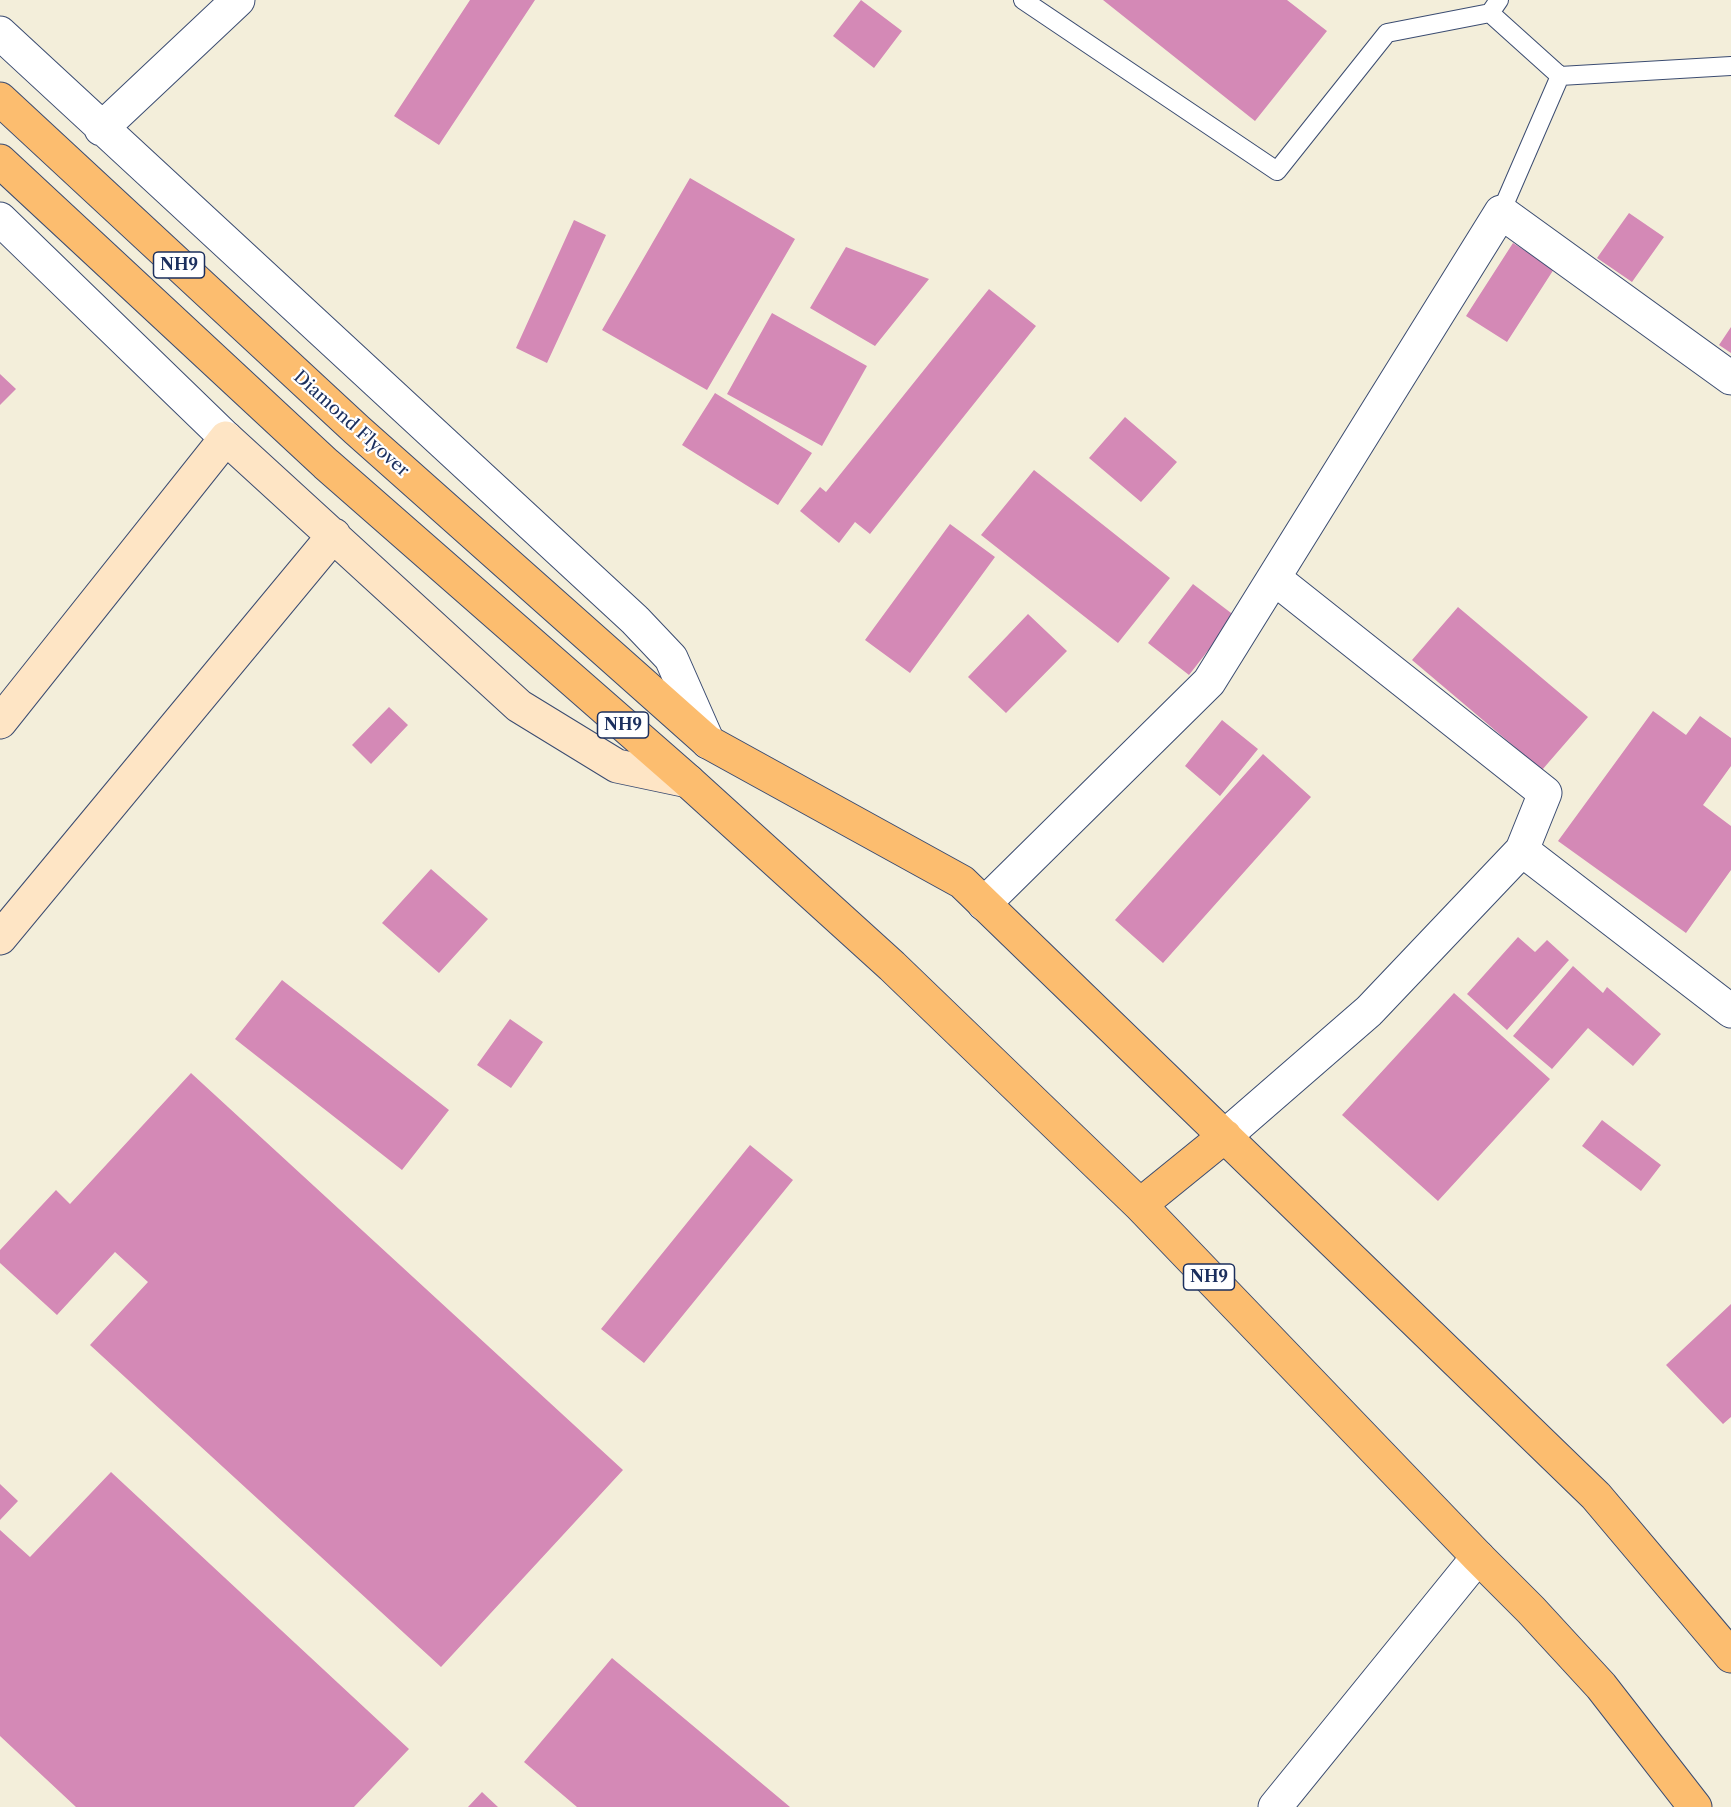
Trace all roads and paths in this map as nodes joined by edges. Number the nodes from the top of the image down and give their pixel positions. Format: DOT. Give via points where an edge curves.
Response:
graph roads {
  1 [pos="238,0"];
  2 [pos="1023,0"];
  3 [pos="1494,7"];
  4 [pos="0,33"];
  5 [pos="1731,66"];
  6 [pos="1560,76"];
  7 [pos="0,99"];
  8 [pos="101,129"];
  9 [pos="0,160"];
  10 [pos="1500,212"];
  11 [pos="0,219"];
  12 [pos="1731,378"];
  13 [pos="226,438"];
  14 [pos="334,535"];
  15 [pos="1274,578"];
  16 [pos="0,722"];
  17 [pos="708,742"];
  18 [pos="688,781"];
  19 [pos="1522,850"];
  20 [pos="984,904"];
  21 [pos="0,938"];
  22 [pos="1731,1011"];
  23 [pos="1225,1136"];
  24 [pos="1140,1205"];
  25 [pos="1478,1557"];
  26 [pos="1731,1656"];
  27 [pos="1275,1807"];
  28 [pos="1695,1807"];
  1 -- 8 [label="street"];
  2 -- 3 [label="lane" via="1277,171 1387,33"];
  3 -- 6 [label="lane"];
  4 -- 8 [label="street"];
  5 -- 6 [label="lane"];
  6 -- 10 [label="lane"];
  7 -- 17 [label="highway, Diamond Flyover / NH9" via="357,430"];
  8 -- 17 [label="street" via="635,620 671,658"];
  9 -- 18 [label="highway, NH9" via="326,464"];
  10 -- 12 [label="street"];
  10 -- 15 [label="street"];
  11 -- 13 [label="street"];
  13 -- 14 [label="street"];
  13 -- 16 [label="street"];
  14 -- 18 [label="street" via="519,706 617,766"];
  14 -- 21 [label="street"];
  15 -- 19 [label="street" via="1545,793"];
  15 -- 20 [label="street" via="1209,682"];
  17 -- 20 [label="highway, NH9" via="962,882"];
  18 -- 24 [label="highway, NH9" via="892,966"];
  19 -- 22 [label="street"];
  19 -- 23 [label="street" via="1369,1011"];
  20 -- 23 [label="highway, NH9"];
  23 -- 24 [label="highway"];
  23 -- 26 [label="highway, NH9" via="1596,1496"];
  24 -- 25 [label="highway, NH9"];
  25 -- 27 [label="street"];
  25 -- 28 [label="highway, NH9" via="1601,1686"];
}
